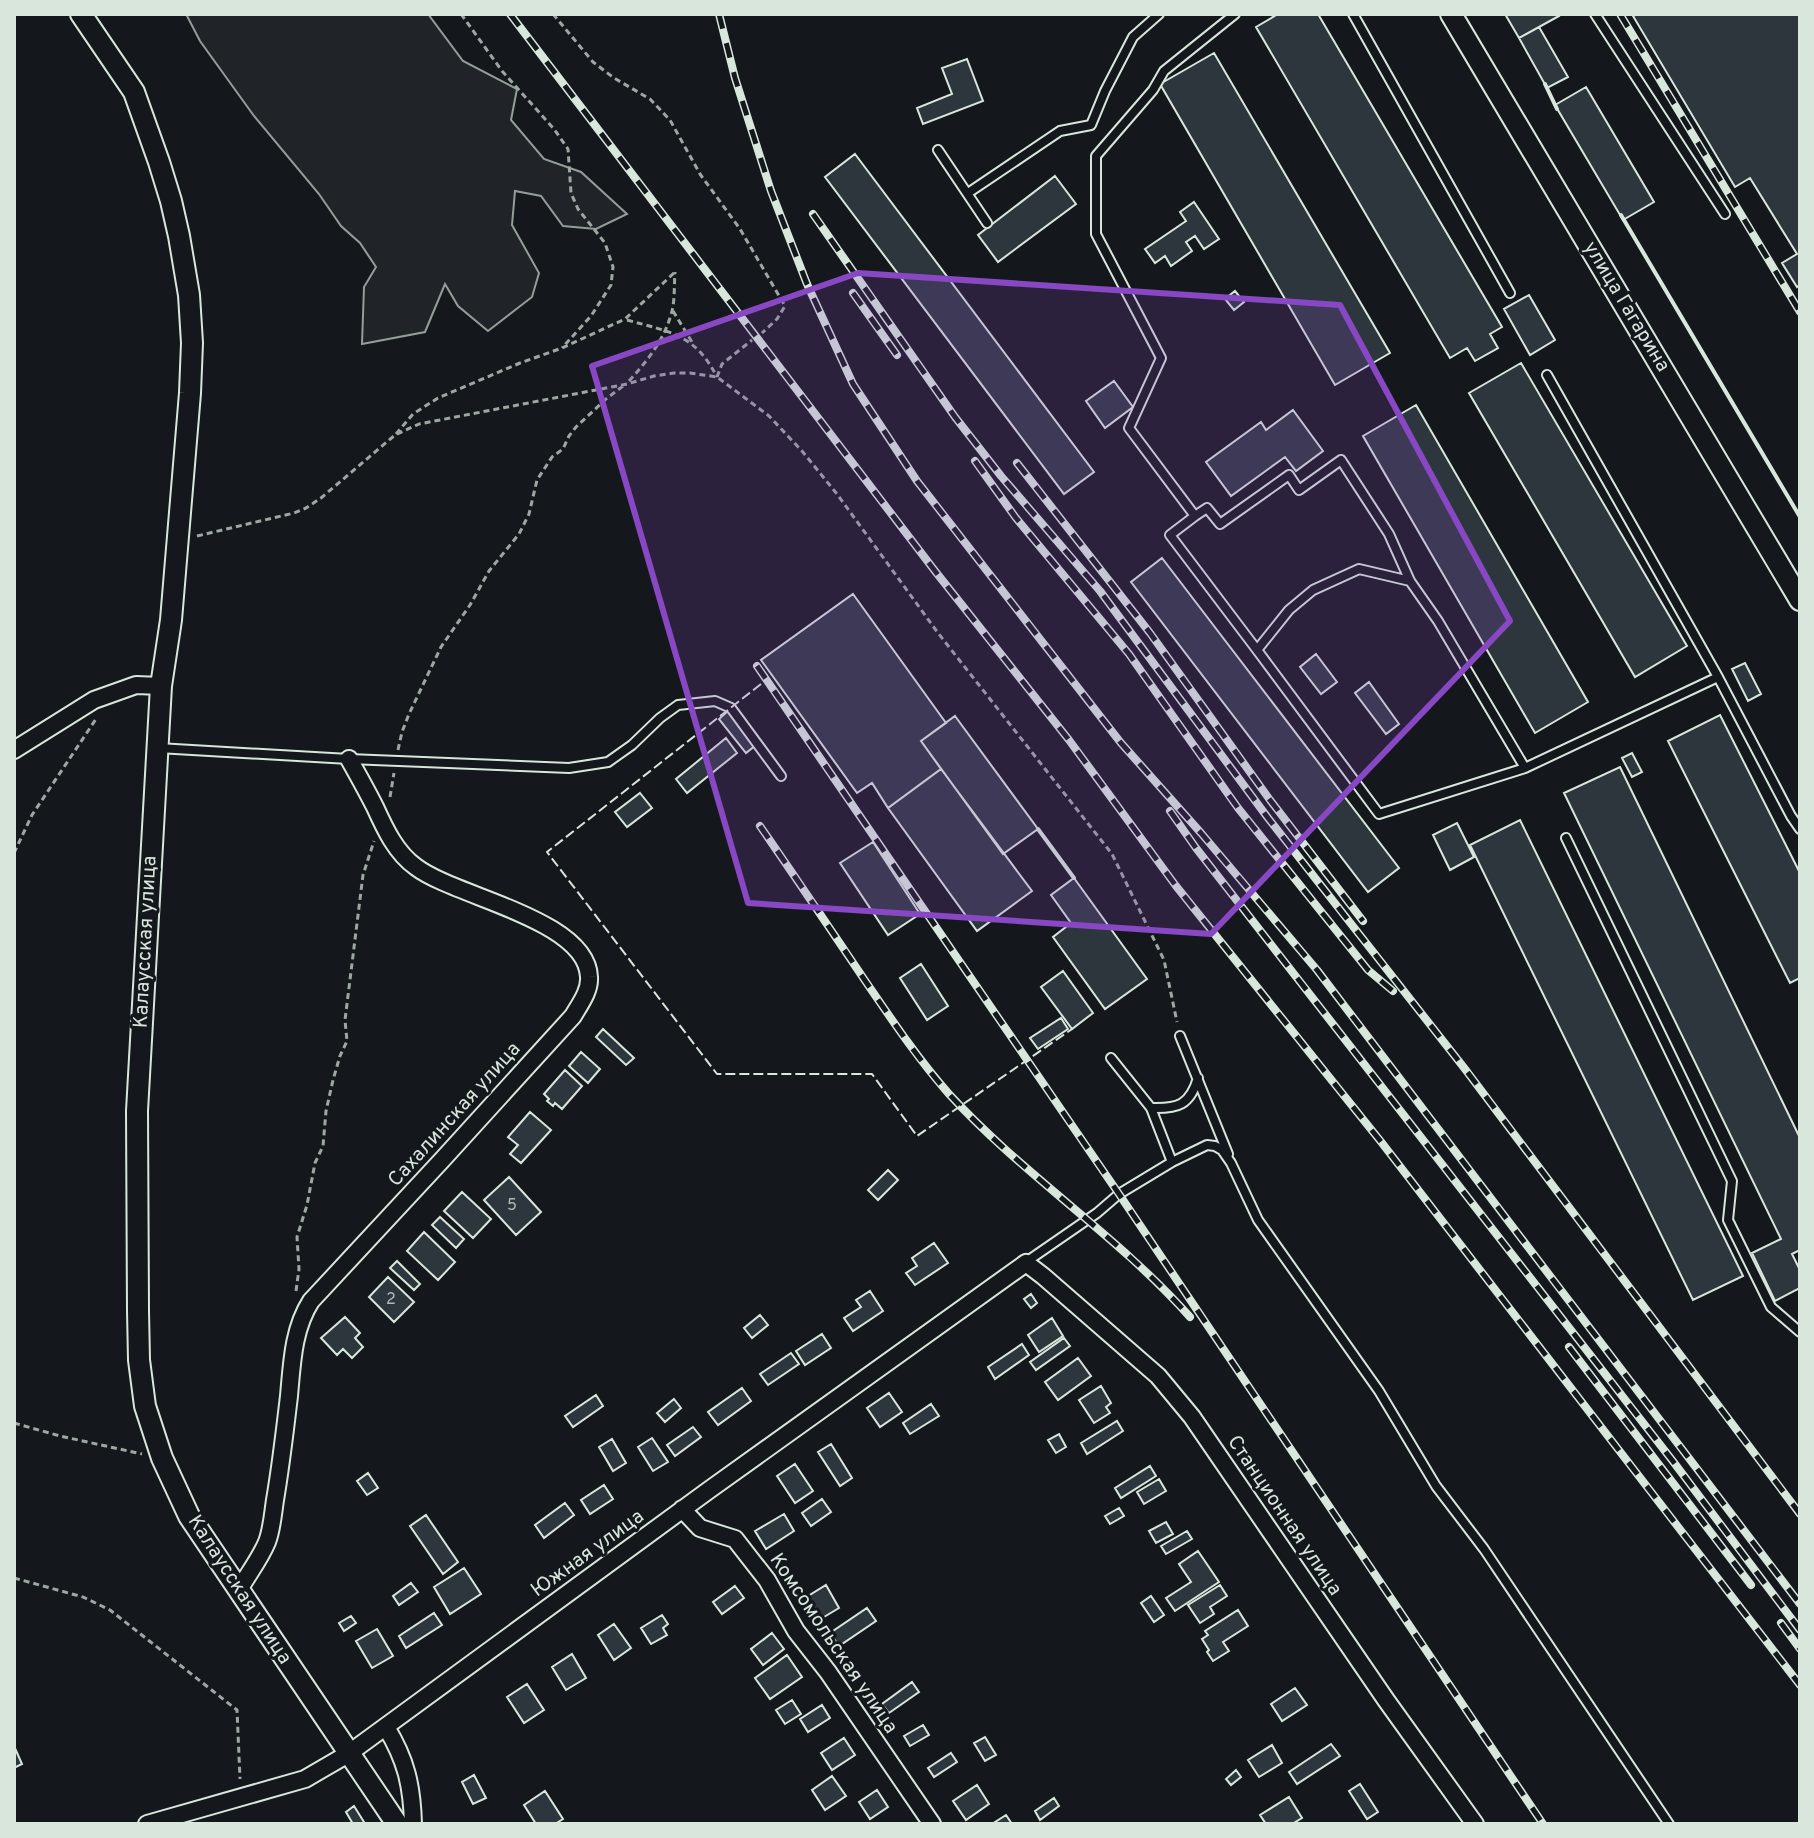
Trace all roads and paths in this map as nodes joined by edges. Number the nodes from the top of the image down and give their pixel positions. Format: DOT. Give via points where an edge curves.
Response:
graph roads {
  1 [pos="81,14"];
  2 [pos="461,14"];
  3 [pos="553,14"];
  4 [pos="1159,14"];
  5 [pos="1235,14"];
  6 [pos="1353,14"];
  7 [pos="1451,14"];
  8 [pos="1595,14"];
  9 [pos="938,150"];
  10 [pos="968,193"];
  11 [pos="1725,214"];
  12 [pos="987,223"];
  13 [pos="1510,293"];
  14 [pos="672,309"];
  15 [pos="625,319"];
  16 [pos="664,331"];
  17 [pos="762,333"];
  18 [pos="752,340"];
  19 [pos="694,345"];
  20 [pos="562,348"];
  21 [pos="1547,375"];
  22 [pos="717,377"];
  23 [pos="627,384"];
  24 [pos="395,435"];
  25 [pos="1195,516"];
  26 [pos="178,541"];
  27 [pos="1410,581"];
  28 [pos="1800,600"];
  29 [pos="1257,650"];
  30 [pos="1718,677"];
  31 [pos="161,686"];
  32 [pos="114,693"];
  33 [pos="157,748"];
  34 [pos="14,750"];
  35 [pos="349,759"];
  36 [pos="395,760"];
  37 [pos="1525,768"];
  38 [pos="781,776"];
  39 [pos="383,825"];
  40 [pos="1800,829"];
  41 [pos="1566,838"];
  42 [pos="14,853"];
  43 [pos="1180,1036"];
  44 [pos="1111,1058"];
  45 [pos="1198,1077"];
  46 [pos="1151,1108"];
  47 [pos="1172,1162"];
  48 [pos="1231,1163"];
  49 [pos="1026,1263"];
  50 [pos="295,1299"];
  51 [pos="1800,1332"];
  52 [pos="14,1423"];
  53 [pos="162,1458"];
  54 [pos="682,1509"];
  55 [pos="14,1578"];
  56 [pos="239,1590"];
  57 [pos="386,1727"];
  58 [pos="348,1754"];
  59 [pos="241,1797"];
  60 [pos="206,1816"];
  61 [pos="147,1824"];
  62 [pos="397,1824"];
  63 [pos="413,1824"];
  64 [pos="932,1824"];
  65 [pos="1475,1824"];
  66 [pos="1669,1824"];
  1 -- 26 [label="street, Калаусская улица" via="134,92 179,236 192,343"];
  2 -- 20 [label="path" via="568,149 571,193 605,243 613,267 611,285"];
  3 -- 17 [label="path" via="593,62 650,99 670,120 785,306"];
  4 -- 10 [label="lane" via="1133,37 1091,125 1060,131"];
  5 -- 25 [label="lane" via="1164,71 1096,156 1096,234 1161,358 1129,428"];
  6 -- 13 [label="lane"];
  7 -- 28 [label="street, улица Гагарина"];
  8 -- 11 [label="lane"];
  9 -- 10 [label="lane"];
  10 -- 12 [label="lane"];
  14 -- 15 [label="path" via="675,272"];
  14 -- 16 [label="path"];
  14 -- 19 [label="path"];
  15 -- 16 [label="path"];
  15 -- 20 [label="path"];
  16 -- 19 [label="path"];
  16 -- 23 [label="path"];
  18 -- 22 [label="path" via="722,364"];
  19 -- 22 [label="path"];
  20 -- 24 [label="path" via="438,398 413,414"];
  21 -- 30 [label="lane"];
  22 -- 23 [label="path" via="674,373"];
  22 -- 43 [label="path" via="769,416 802,451 1112,854 1164,960"];
  23 -- 24 [label="path" via="419,424"];
  23 -- 36 [label="path" via="576,427 537,480 519,534 441,647 409,714"];
  24 -- 26 [label="path" via="306,508"];
  25 -- 27 [label="lane" via="1207,508 1220,524 1289,475 1299,490 1341,460 1389,534"];
  25 -- 29 [label="lane" via="1170,535"];
  26 -- 31 [label="street, Калаусская улица"];
  27 -- 29 [label="lane" via="1359,569 1313,590"];
  27 -- 37 [label="lane"];
  29 -- 37 [label="lane" via="1379,814"];
  30 -- 37 [label="lane"];
  30 -- 40 [label="lane"];
  31 -- 32 [label="street" via="136,685"];
  31 -- 33 [label="street, Калаусская улица"];
  32 -- 34 [label="street"];
  32 -- 42 [label="path" via="32,815"];
  33 -- 35 [label="lane"];
  33 -- 53 [label="street, Калаусская улица" via="137,1111 137,1296 145,1406"];
  35 -- 36 [label="lane"];
  35 -- 39 [label="street, Сахалинская улица"];
  36 -- 38 [label="lane" via="569,768 608,762 678,705 715,701 731,708"];
  36 -- 39 [label="path"];
  39 -- 50 [label="path" via="363,875 345,1020 347,1041 297,1237"];
  39 -- 56 [label="street, Сахалинская улица" via="413,866 430,877 564,936 586,962 590,978 573,1016 306,1308 294,1349 267,1542"];
  41 -- 51 [label="lane" via="1732,1181 1728,1220 1771,1307"];
  43 -- 45 [label="lane"];
  44 -- 46 [label="lane"];
  45 -- 46 [label="lane" via="1183,1104"];
  45 -- 48 [label="lane"];
  46 -- 47 [label="lane"];
  47 -- 48 [label="lane" via="1207,1145 1222,1150"];
  47 -- 49 [label="lane"];
  48 -- 66 [label="lane" via="1258,1220"];
  49 -- 54 [label="street, Южная улица"];
  49 -- 65 [label="street, Станционная улица" via="1158,1376 1192,1417"];
  52 -- 53 [label="path"];
  53 -- 56 [label="street, Калаусская улица" via="189,1516"];
  54 -- 57 [label="street, Южная улица"];
  54 -- 64 [label="street, Комсомольская улица" via="700,1528 735,1539"];
  55 -- 59 [label="path" via="110,1610 237,1710"];
  56 -- 58 [label="street, Калаусская улица"];
  57 -- 58 [label="street, Южная улица"];
  57 -- 63 [label="street" via="409,1776"];
  58 -- 59 [label="street, Южная улица" via="305,1779"];
  58 -- 62 [label="street, Калаусская улица"];
  59 -- 60 [label="street, Южная улица"];
  60 -- 61 [label="street, Южная улица"];
}
